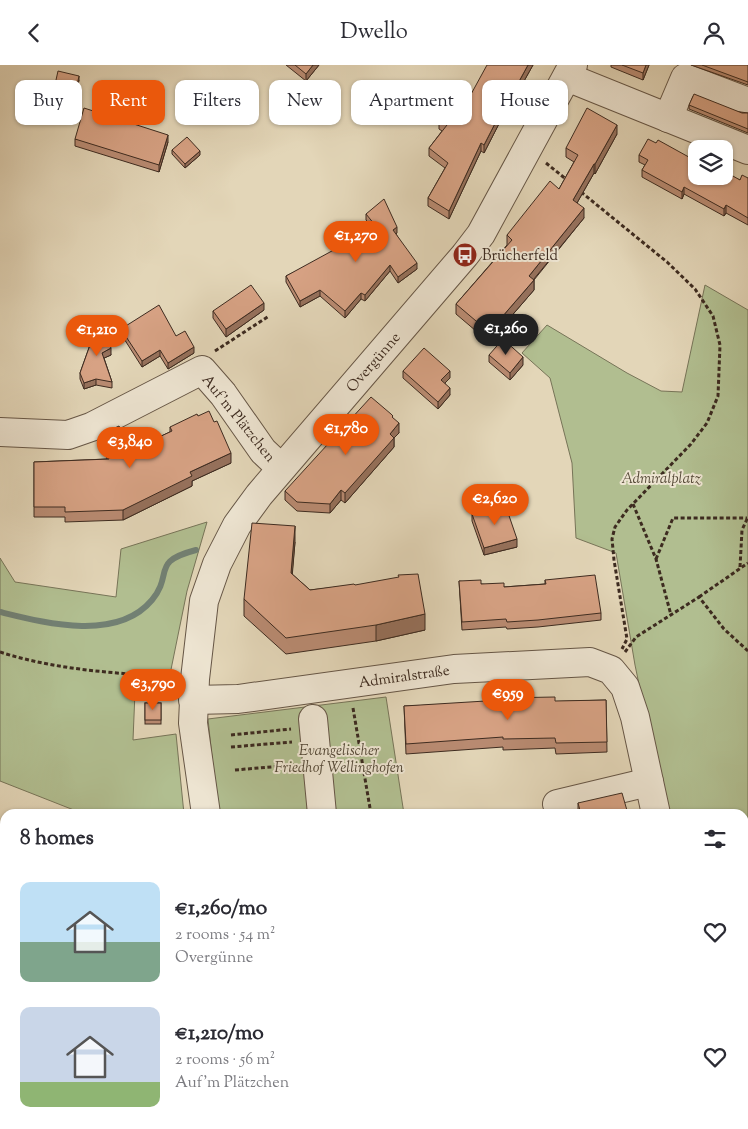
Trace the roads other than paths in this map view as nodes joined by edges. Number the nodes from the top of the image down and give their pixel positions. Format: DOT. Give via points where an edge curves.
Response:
graph roads {
  1 [pos="570,71"];
  2 [pos="748,102"];
  3 [pos="668,118"];
  4 [pos="748,150"];
  5 [pos="0,432"];
  6 [pos="281,469"];
  7 [pos="194,690"];
  8 [pos="315,737"];
  9 [pos="649,782"];
  10 [pos="557,805"];
  11 [pos="205,809"];
  12 [pos="322,809"];
  13 [pos="655,809"];
  1 -- 3 [label="street"];
  1 -- 6 [label="street, Overgünne" via="481,234"];
  2 -- 3 [label="street" via="685,78"];
  3 -- 4 [label="street"];
  5 -- 6 [label="street, Auf'm Plätzchen" via="68,435 91,427 202,370 263,451"];
  6 -- 7 [label="street, Overgünne" via="247,510 217,564 204,601"];
  7 -- 9 [label="street, Admiralstraße" via="238,699 454,669 590,662 611,670 625,687"];
  7 -- 11 [label="street, Overgünne" via="193,723"];
  8 -- 12 [label="street"];
  9 -- 10 [label="street"];
  9 -- 13 [label="street"];
}
